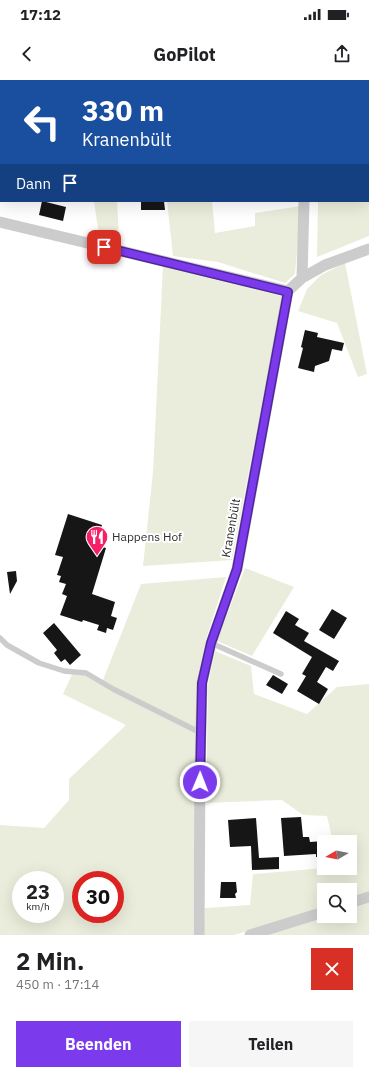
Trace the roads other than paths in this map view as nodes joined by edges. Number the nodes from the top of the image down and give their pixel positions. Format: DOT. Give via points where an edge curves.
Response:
graph roads {
  1 [pos="304,202"];
  2 [pos="0,222"];
  3 [pos="369,249"];
  4 [pos="302,278"];
  5 [pos="288,292"];
  6 [pos="0,638"];
  7 [pos="211,643"];
  8 [pos="281,674"];
  9 [pos="201,733"];
  10 [pos="369,898"];
  11 [pos="357,902"];
  12 [pos="317,914"];
  13 [pos="199,935"];
  14 [pos="250,935"];
  1 -- 4 [label="street"];
  2 -- 5 [label="street"];
  3 -- 4 [label="street" via="325,265"];
  4 -- 5 [label="street"];
  5 -- 7 [label="street, Kranenbült" via="237,569"];
  6 -- 9 [label="lane" via="39,663 64,671 86,673"];
  7 -- 8 [label="lane"];
  7 -- 9 [label="street, Kranenbült" via="202,683"];
  9 -- 13 [label="street, Kranenbült"];
  10 -- 11 [label="street"];
  12 -- 14 [label="street"];
}
